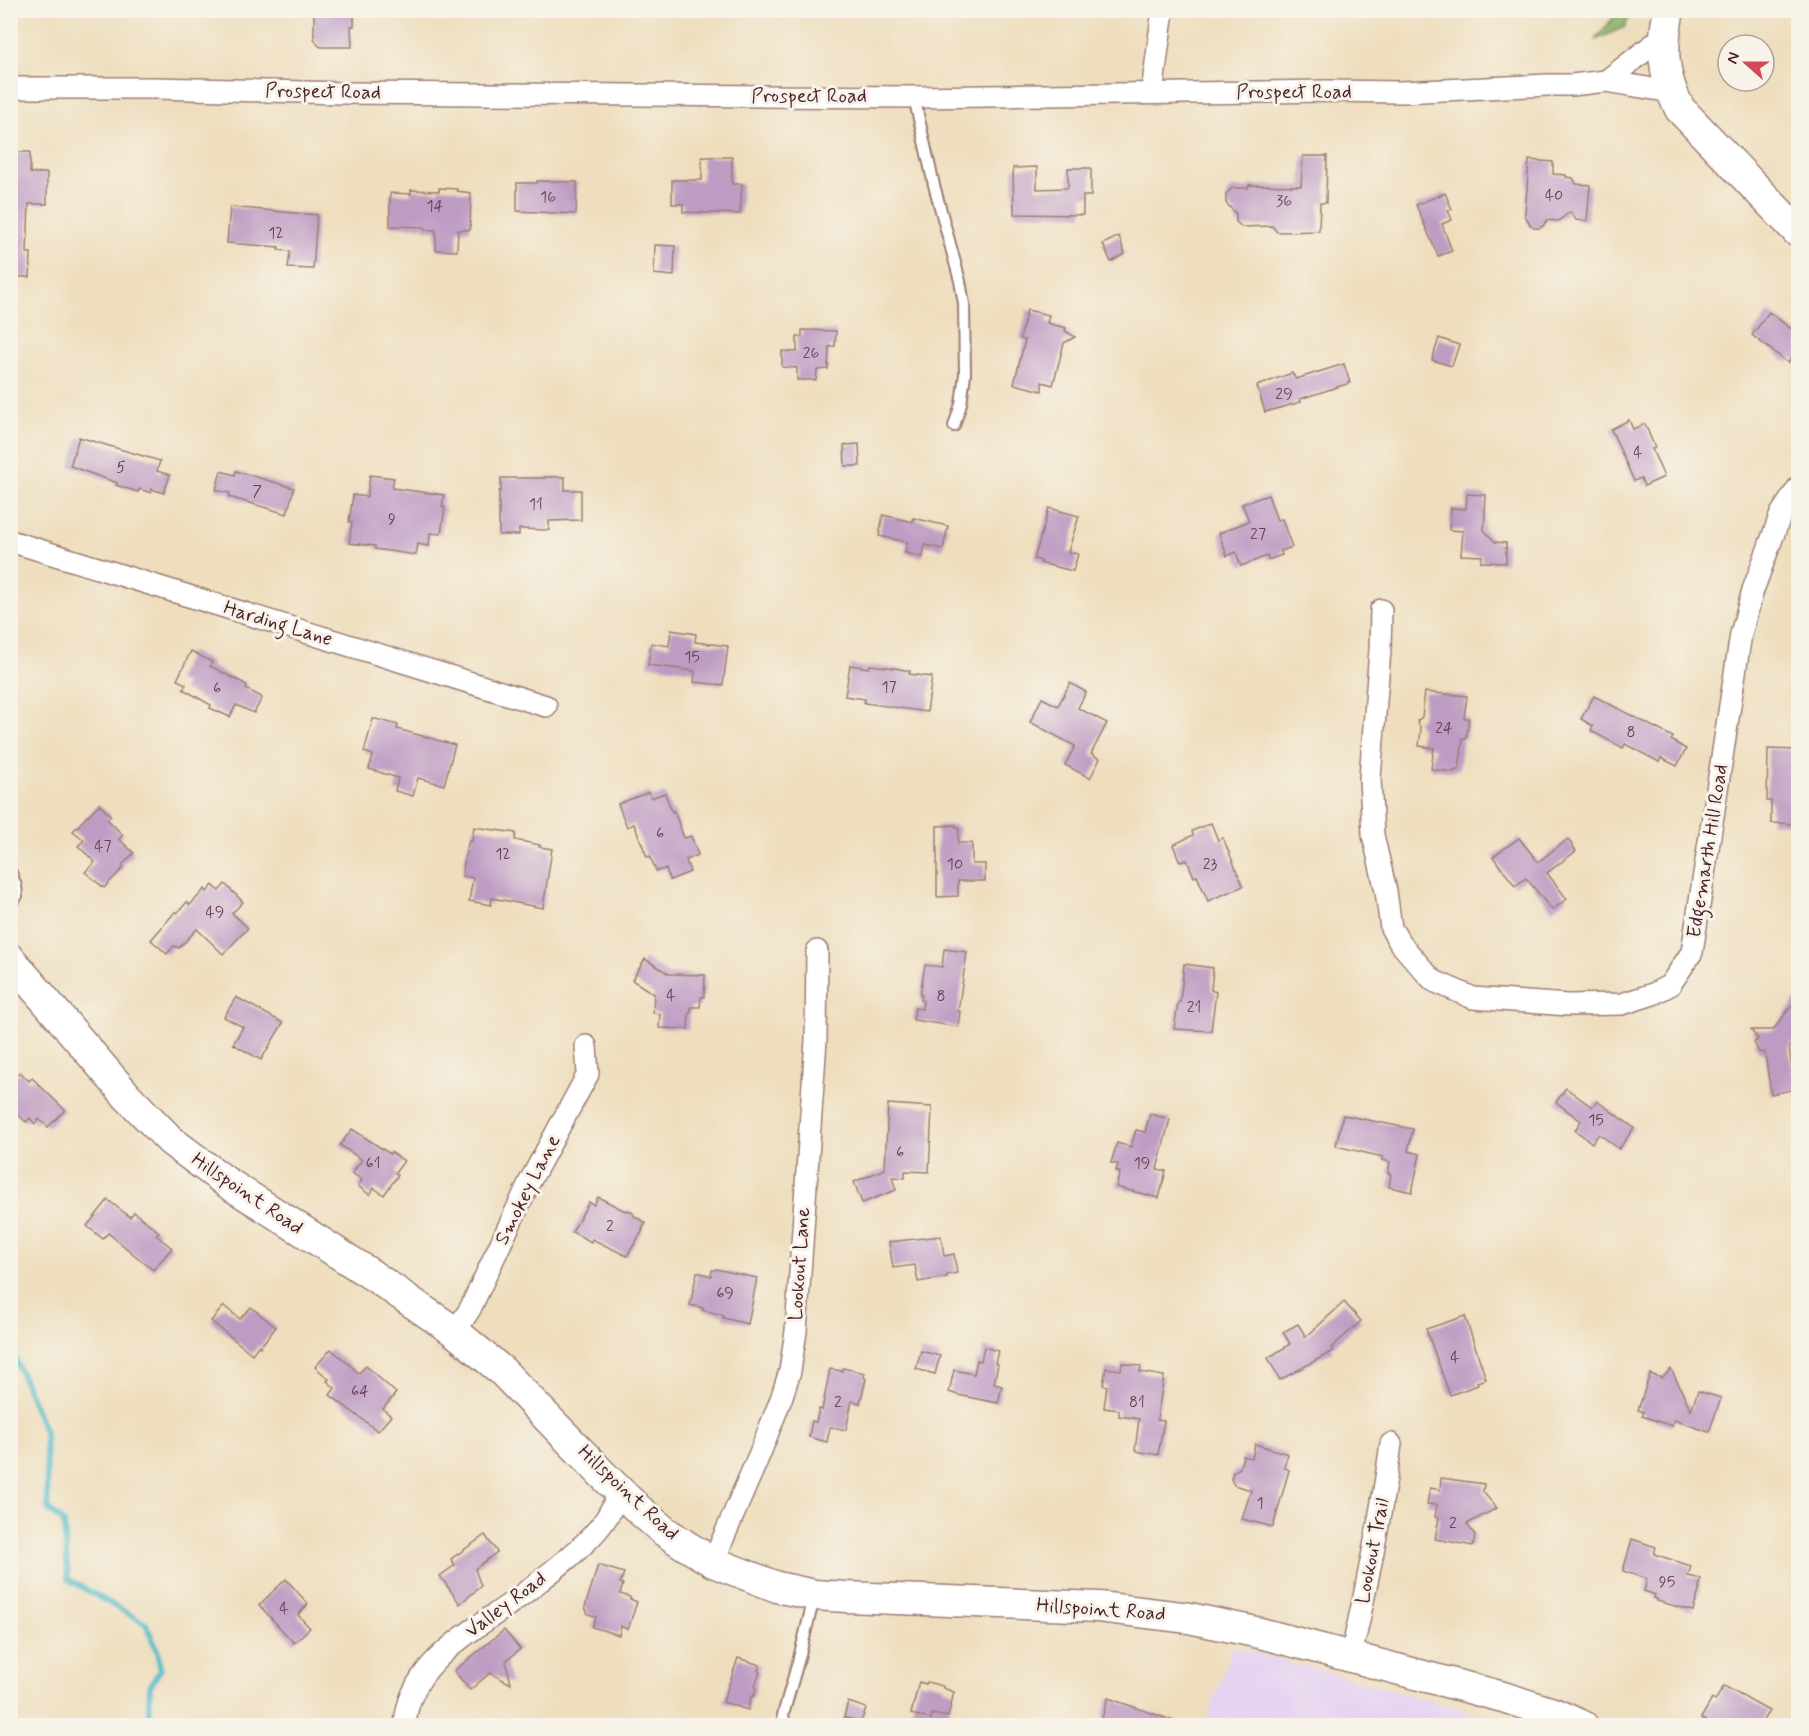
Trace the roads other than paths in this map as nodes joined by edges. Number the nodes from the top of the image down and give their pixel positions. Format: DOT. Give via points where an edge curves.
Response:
graph roads {
  1 [pos="1163,10"];
  2 [pos="1666,23"];
  3 [pos="1606,81"];
  4 [pos="10,88"];
  5 [pos="1671,92"];
  6 [pos="1152,93"];
  7 [pos="914,97"];
  8 [pos="1798,232"];
  9 [pos="954,426"];
  10 [pos="1798,488"];
  11 [pos="10,541"];
  12 [pos="1381,610"];
  13 [pos="546,706"];
  14 [pos="10,870"];
  15 [pos="10,903"];
  16 [pos="817,951"];
  17 [pos="10,959"];
  18 [pos="586,1046"];
  19 [pos="455,1332"];
  20 [pos="1391,1444"];
  21 [pos="620,1492"];
  22 [pos="713,1562"];
  23 [pos="814,1594"];
  24 [pos="1351,1656"];
  25 [pos="405,1725"];
  26 [pos="785,1725"];
  27 [pos="1583,1725"];
  1 -- 6 [label="street"];
  2 -- 3 [label="street, Prospect Road"];
  2 -- 5 [label="street" via="1665,67"];
  3 -- 5 [label="street, Prospect Road"];
  3 -- 6 [label="street, Prospect Road" via="1572,86 1401,92"];
  4 -- 7 [label="street, Prospect Road"];
  5 -- 8 [label="street" via="1692,123"];
  6 -- 7 [label="street, Prospect Road"];
  7 -- 9 [label="lane" via="964,304 965,374"];
  10 -- 12 [label="street, Edgemarth Hill Road" via="1781,514 1741,634 1692,952 1670,985 1622,1004 1568,1005 1473,998 1434,981 1400,944 1391,928 1372,824 1370,778"];
  11 -- 13 [label="street, Harding Lane"];
  14 -- 15 [label="lane" via="17,896"];
  16 -- 22 [label="street, Lookout Lane" via="816,1040 790,1371"];
  17 -- 19 [label="street, Hillspoint Road" via="127,1096 171,1141 226,1182"];
  18 -- 19 [label="street, Smokey Lane" via="588,1074"];
  19 -- 21 [label="street, Hillspoint Road" via="502,1371"];
  20 -- 24 [label="street, Lookout Trail"];
  21 -- 22 [label="street, Hillspoint Road" via="664,1531"];
  21 -- 25 [label="street, Valley Road" via="604,1521 572,1553 454,1644 427,1670 412,1694"];
  22 -- 23 [label="street, Hillspoint Road" via="777,1587"];
  23 -- 24 [label="street, Hillspoint Road" via="1146,1612 1223,1624"];
  23 -- 26 [label="lane" via="783,1716"];
  24 -- 27 [label="street, Hillspoint Road" via="1526,1704"];
}
